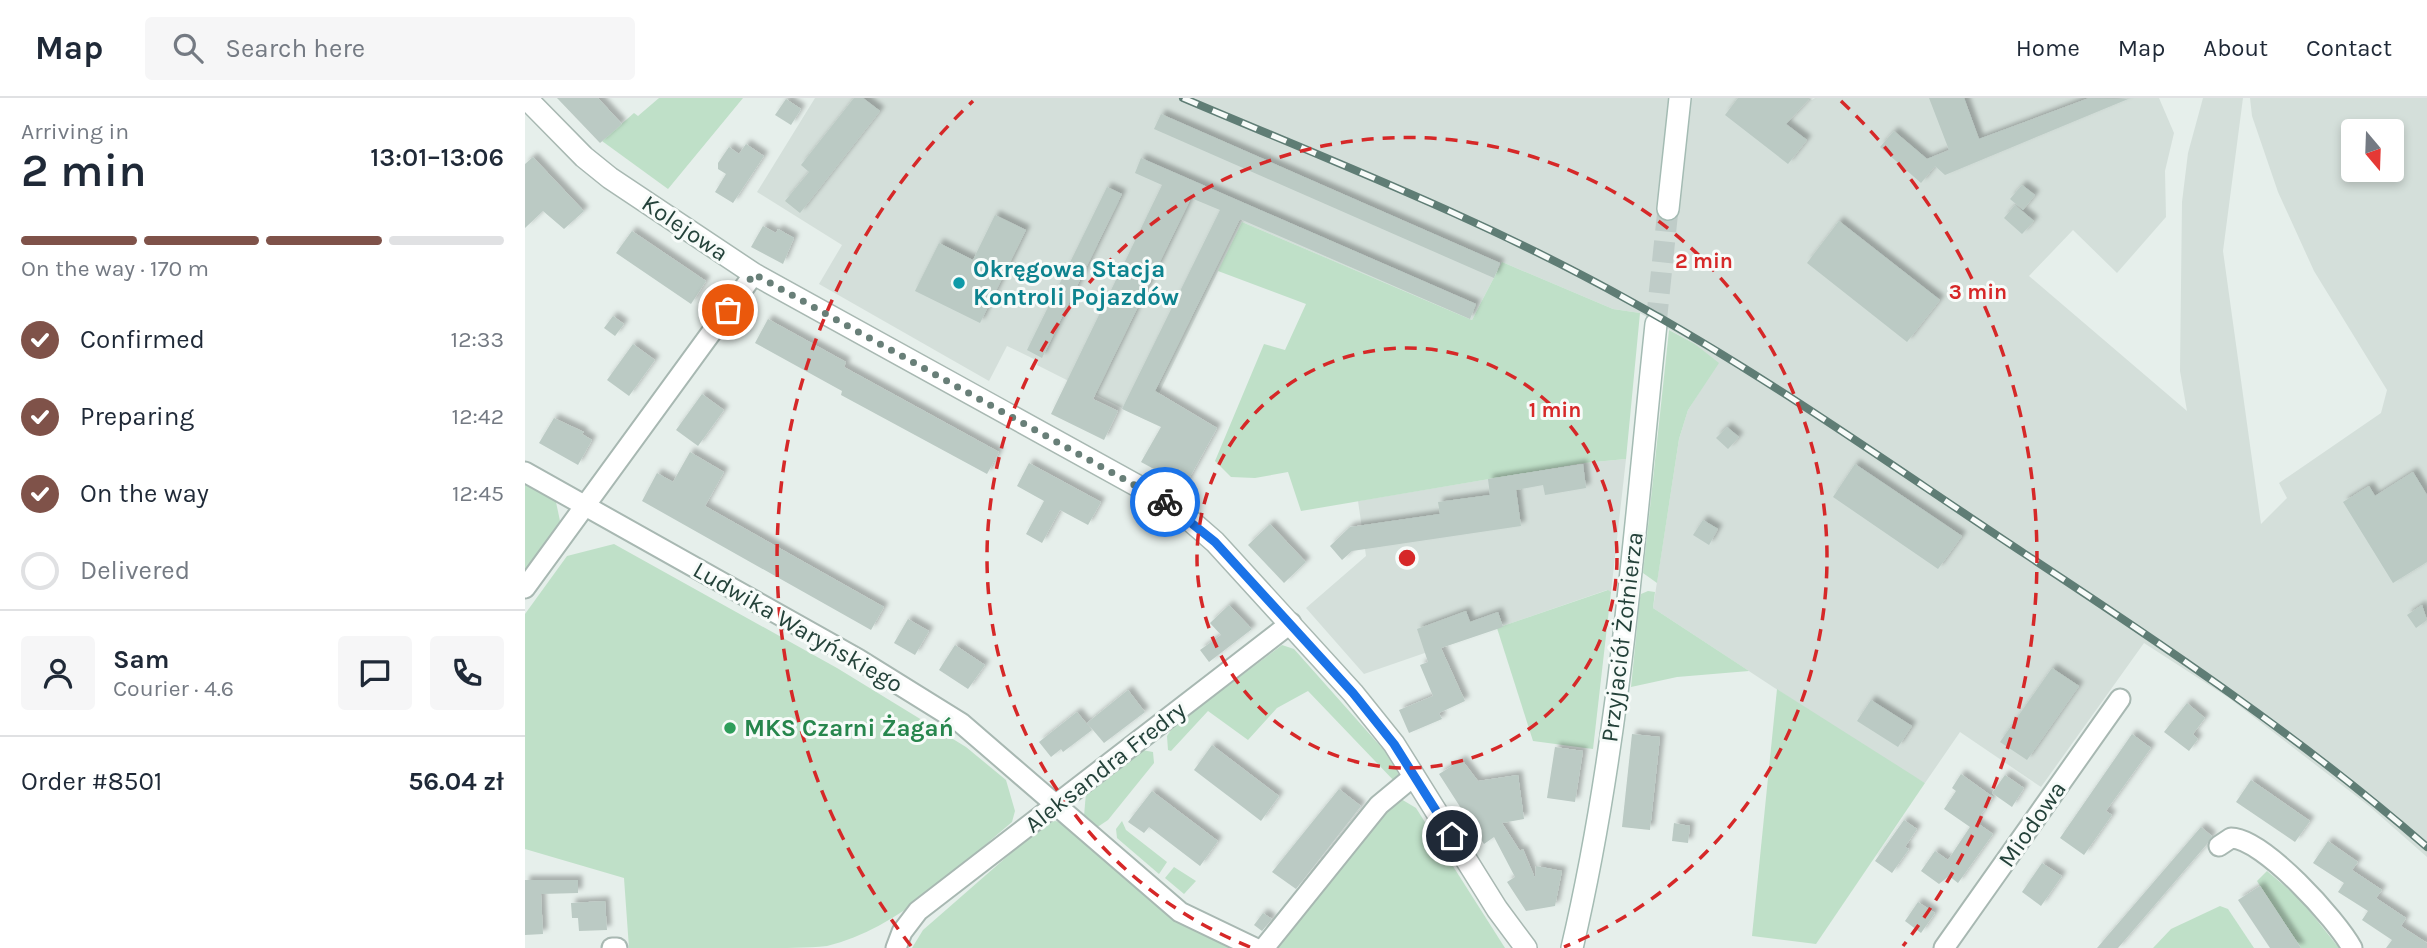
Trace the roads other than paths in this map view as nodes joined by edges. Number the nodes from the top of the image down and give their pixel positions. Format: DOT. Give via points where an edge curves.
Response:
graph roads {
  1 [pos="526,98"];
  2 [pos="1680,98"];
  3 [pos="1668,209"];
  4 [pos="754,274"];
  5 [pos="1656,324"];
  6 [pos="525,472"];
  7 [pos="586,506"];
  8 [pos="525,588"];
  9 [pos="1291,623"];
  10 [pos="2120,699"];
  11 [pos="1414,775"];
  12 [pos="1056,804"];
  13 [pos="2218,846"];
  14 [pos="612,948"];
  15 [pos="617,948"];
  16 [pos="896,948"];
  17 [pos="1255,948"];
  18 [pos="1264,948"];
  19 [pos="1526,948"];
  20 [pos="1572,948"];
  21 [pos="1944,948"];
  22 [pos="2352,948"];
  1 -- 4 [label="street, Kolejowa" via="610,178"];
  2 -- 3 [label="street"];
  4 -- 7 [label="street"];
  4 -- 9 [label="street, Kolejowa" via="1171,506 1215,542"];
  5 -- 20 [label="street, Przyjaciół Żołnierza" via="1601,812"];
  6 -- 7 [label="street, Ludwika Waryńskiego"];
  7 -- 8 [label="street"];
  7 -- 12 [label="street, Ludwika Waryńskiego" via="943,711"];
  9 -- 11 [label="street, Kolejowa" via="1353,693"];
  9 -- 12 [label="street, Aleksandra Fredry"];
  10 -- 21 [label="street, Miodowa"];
  11 -- 18 [label="street" via="1379,805"];
  11 -- 19 [label="street, Kolejowa"];
  12 -- 16 [label="street, Aleksandra Fredry" via="918,911"];
  12 -- 17 [label="street, Ludwika Waryńskiego" via="1179,912"];
  13 -- 22 [label="street" via="2231,838 2243,839 2286,871 2315,899"];
  14 -- 15 [label="street"];
}
